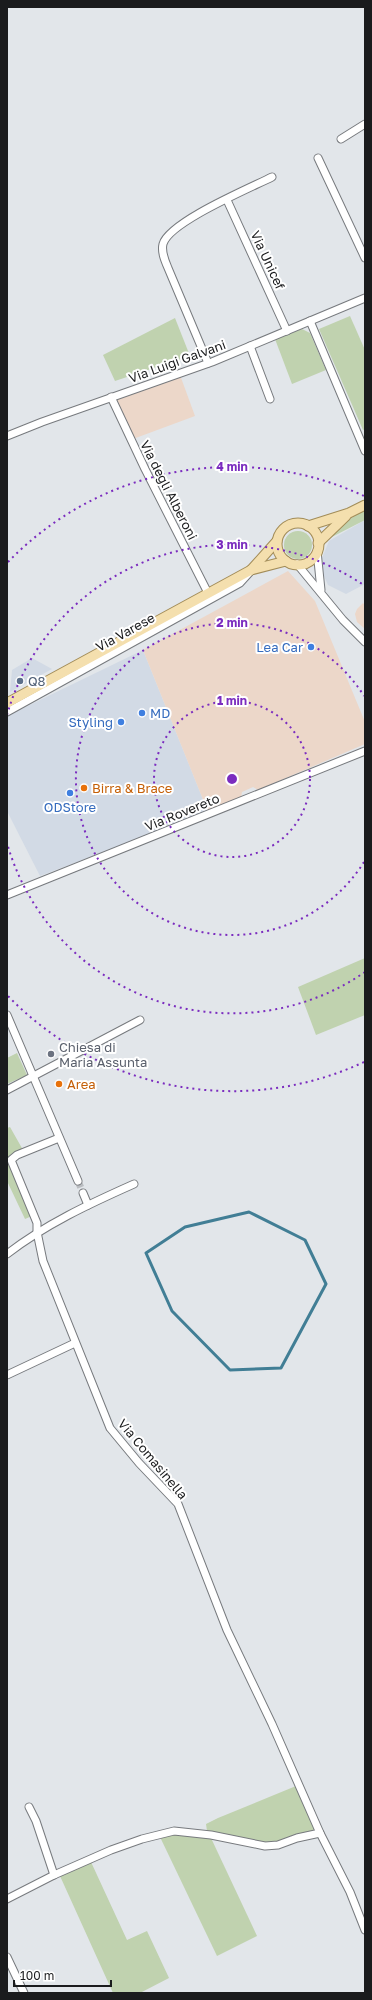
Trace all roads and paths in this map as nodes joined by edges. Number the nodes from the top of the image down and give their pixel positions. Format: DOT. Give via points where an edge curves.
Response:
graph roads {
  1 [pos="365,124"];
  2 [pos="341,139"];
  3 [pos="318,158"];
  4 [pos="272,177"];
  5 [pos="227,200"];
  6 [pos="365,258"];
  7 [pos="365,298"];
  8 [pos="310,321"];
  9 [pos="287,330"];
  10 [pos="250,346"];
  11 [pos="208,363"];
  12 [pos="111,397"];
  13 [pos="270,398"];
  14 [pos="7,436"];
  15 [pos="365,451"];
  16 [pos="365,505"];
  17 [pos="349,513"];
  18 [pos="308,526"];
  19 [pos="277,541"];
  20 [pos="318,547"];
  21 [pos="286,561"];
  22 [pos="297,564"];
  23 [pos="251,570"];
  24 [pos="321,592"];
  25 [pos="208,593"];
  26 [pos="365,642"];
  27 [pos="7,702"];
  28 [pos="7,712"];
  29 [pos="365,751"];
  30 [pos="7,895"];
  31 [pos="7,1014"];
  32 [pos="140,1020"];
  33 [pos="33,1077"];
  34 [pos="7,1090"];
  35 [pos="59,1138"];
  36 [pos="78,1181"];
  37 [pos="134,1184"];
  38 [pos="83,1193"];
  39 [pos="88,1205"];
  40 [pos="37,1232"];
  41 [pos="7,1254"];
  42 [pos="75,1343"];
  43 [pos="7,1375"];
  44 [pos="29,1807"];
  45 [pos="320,1833"];
  46 [pos="54,1875"];
  47 [pos="7,1899"];
  48 [pos="365,1930"];
  49 [pos="7,1957"];
  50 [pos="24,1993"];
  1 -- 2 [label="street"];
  3 -- 6 [label="street"];
  4 -- 5 [label="street"];
  5 -- 9 [label="street, Via Unicef"];
  5 -- 11 [label="street" via="178,226 168,235 163,248 168,268"];
  7 -- 8 [label="street, Via Luigi Galvani"];
  8 -- 9 [label="street, Via Luigi Galvani"];
  8 -- 15 [label="street"];
  9 -- 10 [label="street, Via Luigi Galvani"];
  10 -- 11 [label="street, Via Luigi Galvani"];
  10 -- 13 [label="street"];
  11 -- 12 [label="street, Via Luigi Galvani"];
  12 -- 14 [label="street, Via Luigi Galvani"];
  12 -- 25 [label="street, Via degli Alberoni"];
  16 -- 17 [label="main road"];
  17 -- 18 [label="main road"];
  17 -- 20 [label="main road"];
  18 -- 19 [label="main road" via="301,523 290,525 281,532"];
  18 -- 20 [label="main road" via="316,534"];
  19 -- 21 [label="main road" via="280,554"];
  19 -- 23 [label="main road, Via Varese"];
  20 -- 22 [label="main road" via="308,562"];
  20 -- 24 [label="street"];
  21 -- 22 [label="main road"];
  21 -- 23 [label="main road, Via Varese"];
  22 -- 24 [label="street"];
  23 -- 25 [label="main road, Via Varese"];
  23 -- 28 [label="street, Via Varese" via="240,583"];
  24 -- 26 [label="street" via="342,620"];
  25 -- 27 [label="main road, Via Varese"];
  29 -- 30 [label="street, Via Rovereto"];
  31 -- 33 [label="street"];
  32 -- 33 [label="street"];
  33 -- 34 [label="street"];
  33 -- 35 [label="street"];
  35 -- 36 [label="street"];
  35 -- 40 [label="street, Via Comasinella" via="17,1155 11,1160 38,1223"];
  37 -- 39 [label="street"];
  38 -- 39 [label="street"];
  39 -- 40 [label="street"];
  40 -- 41 [label="street"];
  40 -- 42 [label="street, Via Comasinella" via="43,1261"];
  42 -- 43 [label="street"];
  42 -- 45 [label="street, Via Comasinella" via="110,1428 178,1504 227,1630"];
  44 -- 46 [label="street"];
  45 -- 46 [label="street" via="278,1845 265,1846 211,1834 174,1831 111,1850"];
  45 -- 48 [label="street, Via Comasinella" via="350,1892"];
  46 -- 47 [label="street"];
  49 -- 50 [label="street"];
}
